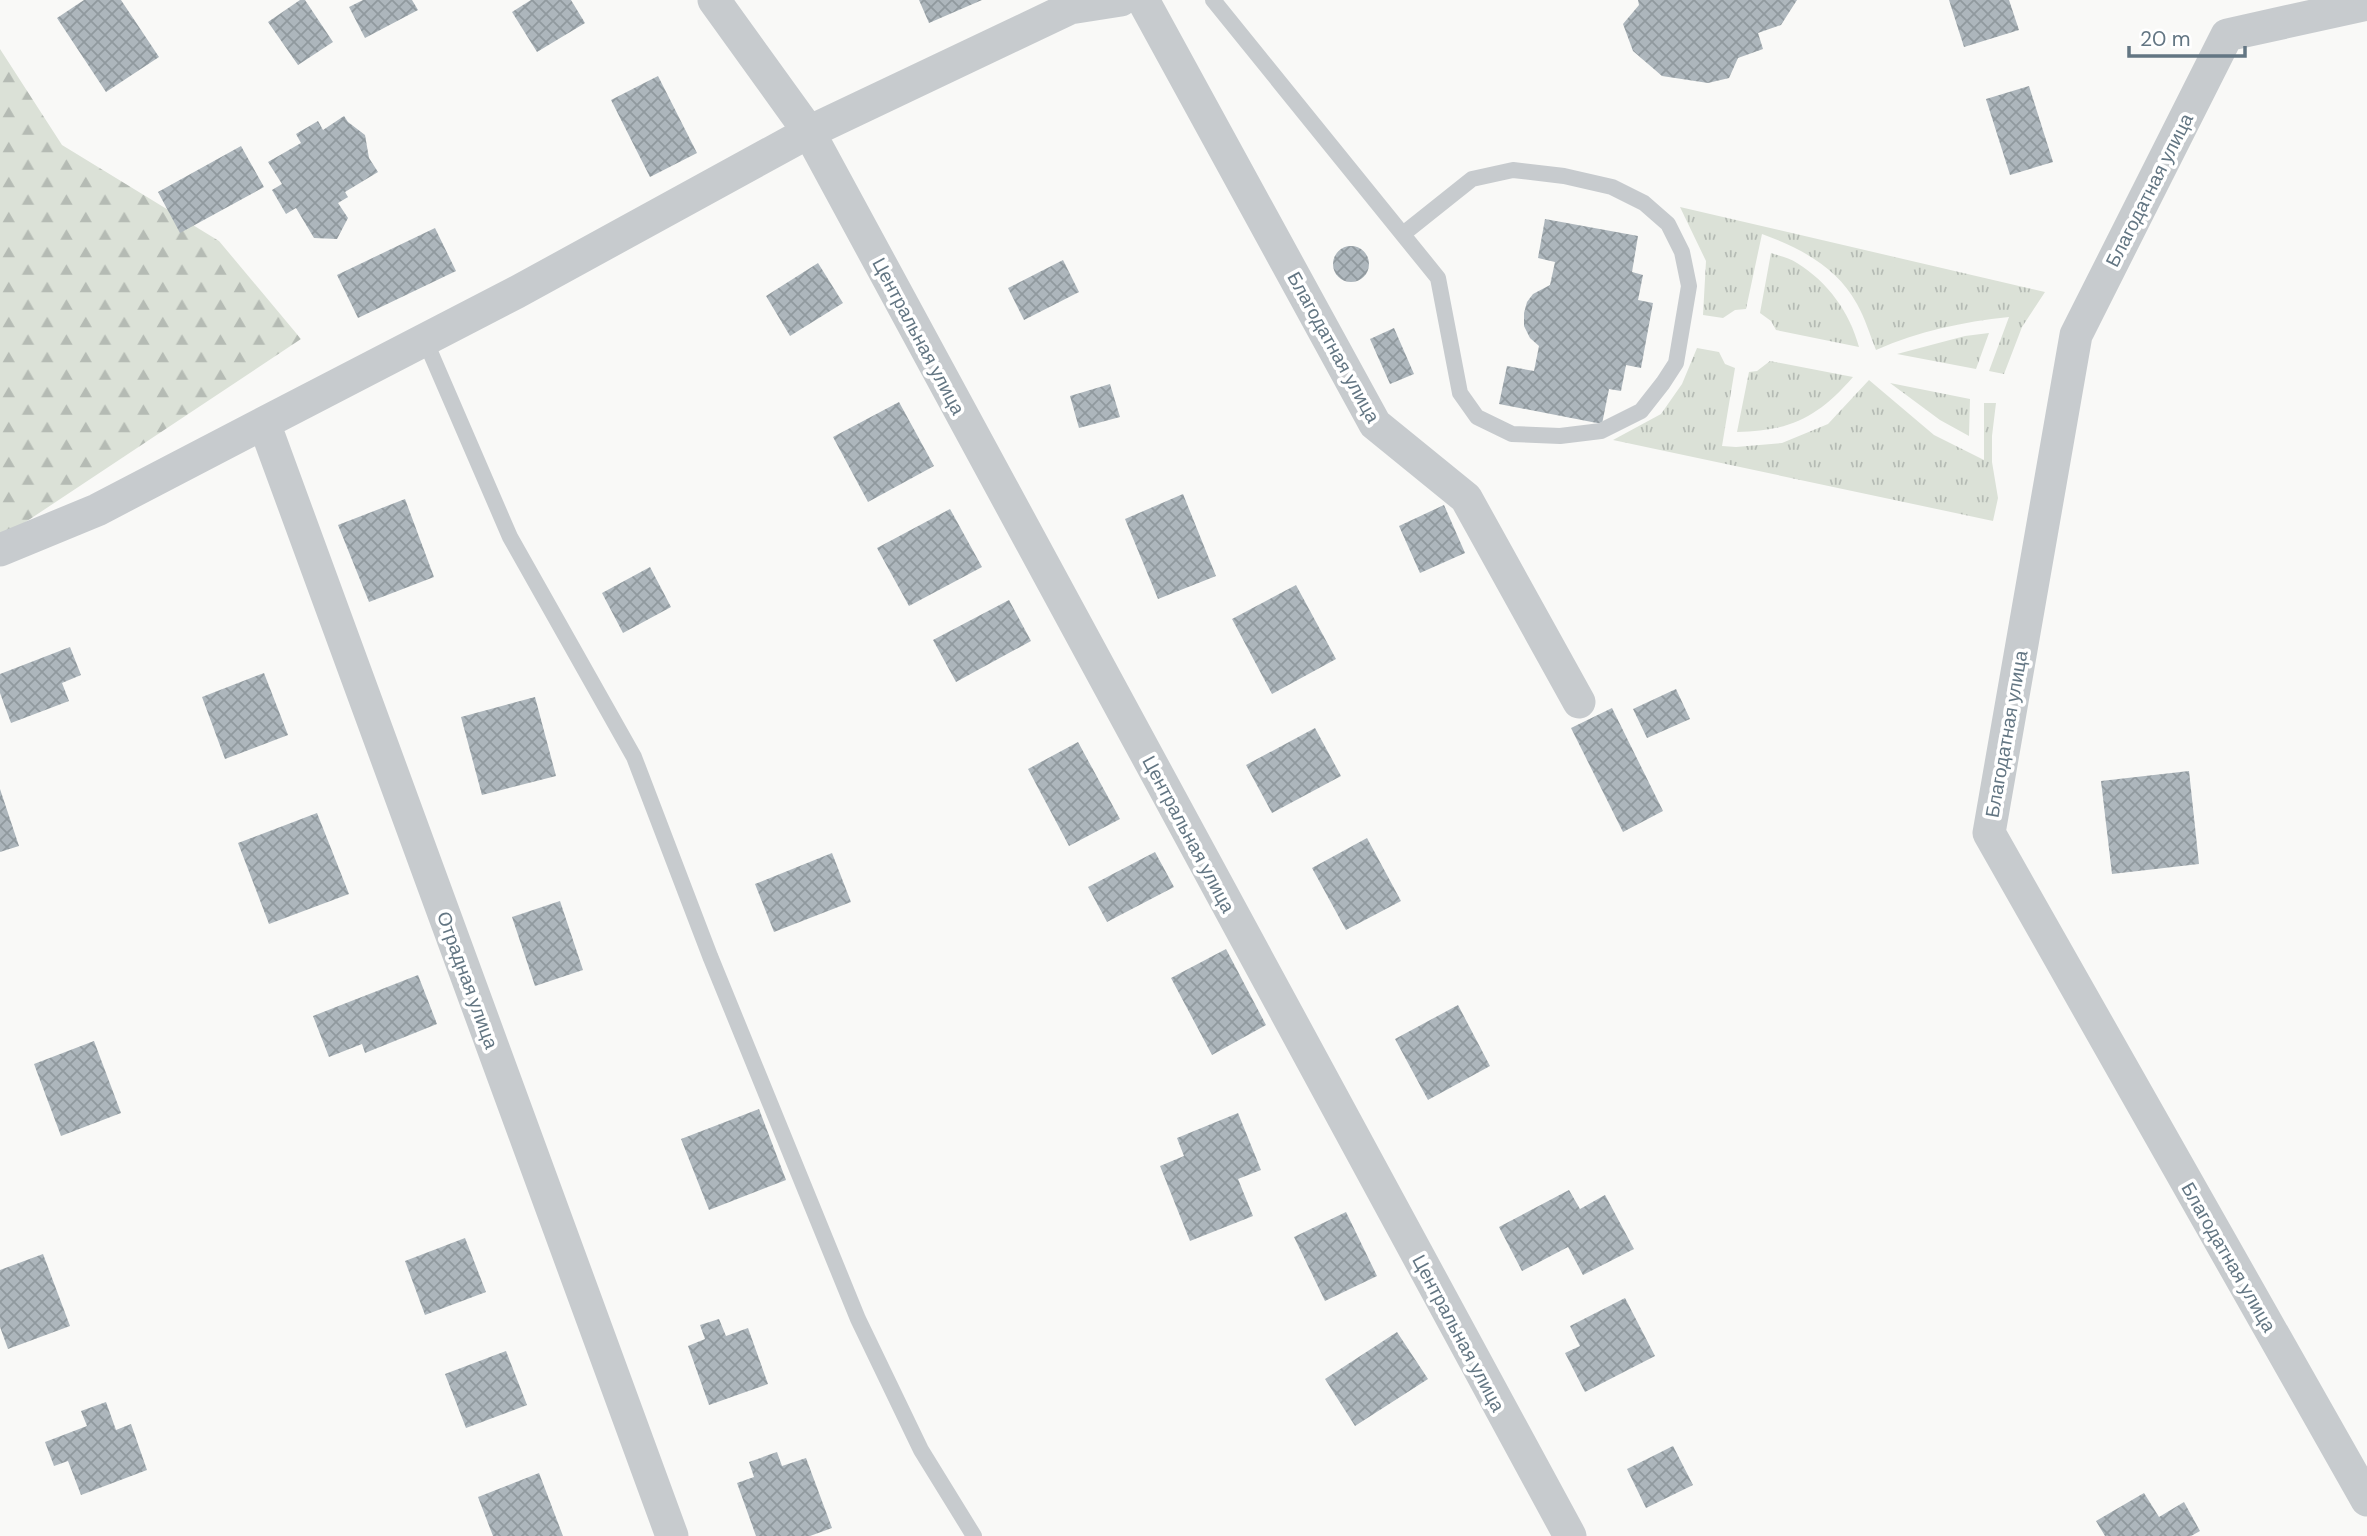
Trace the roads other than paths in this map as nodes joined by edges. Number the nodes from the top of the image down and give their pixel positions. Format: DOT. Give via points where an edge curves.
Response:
graph roads {
  1 [pos="714,0"];
  2 [pos="1121,0"];
  3 [pos="1143,0"];
  4 [pos="1213,0"];
  5 [pos="1069,4"];
  6 [pos="2367,4"];
  7 [pos="809,132"];
  8 [pos="1403,234"];
  9 [pos="425,340"];
  10 [pos="264,423"];
  11 [pos="0,550"];
  12 [pos="1579,702"];
  13 [pos="2367,1500"];
  14 [pos="672,1536"];
  15 [pos="974,1536"];
  16 [pos="1570,1536"];
  1 -- 7 [label="street, Центральная улица"];
  2 -- 5 [label="street"];
  3 -- 12 [label="street, Благодатная улица" via="1375,424 1466,498"];
  4 -- 8 [label="lane"];
  5 -- 7 [label="street"];
  6 -- 13 [label="street, Благодатная улица" via="2227,35 2076,335 1989,833"];
  7 -- 9 [label="street"];
  7 -- 16 [label="street, Центральная улица"];
  8 -- 8 [label="lane" via="1472,179 1513,170 1612,187 1668,224 1682,252 1689,286 1676,363 1641,411 1601,431 1560,436 1512,433 1477,418 1460,393 1438,278"];
  9 -- 10 [label="street"];
  9 -- 15 [label="lane" via="510,537 634,757 709,956 858,1319 921,1450"];
  10 -- 11 [label="street" via="97,510"];
  10 -- 14 [label="street, Отрадная улица"];
}
